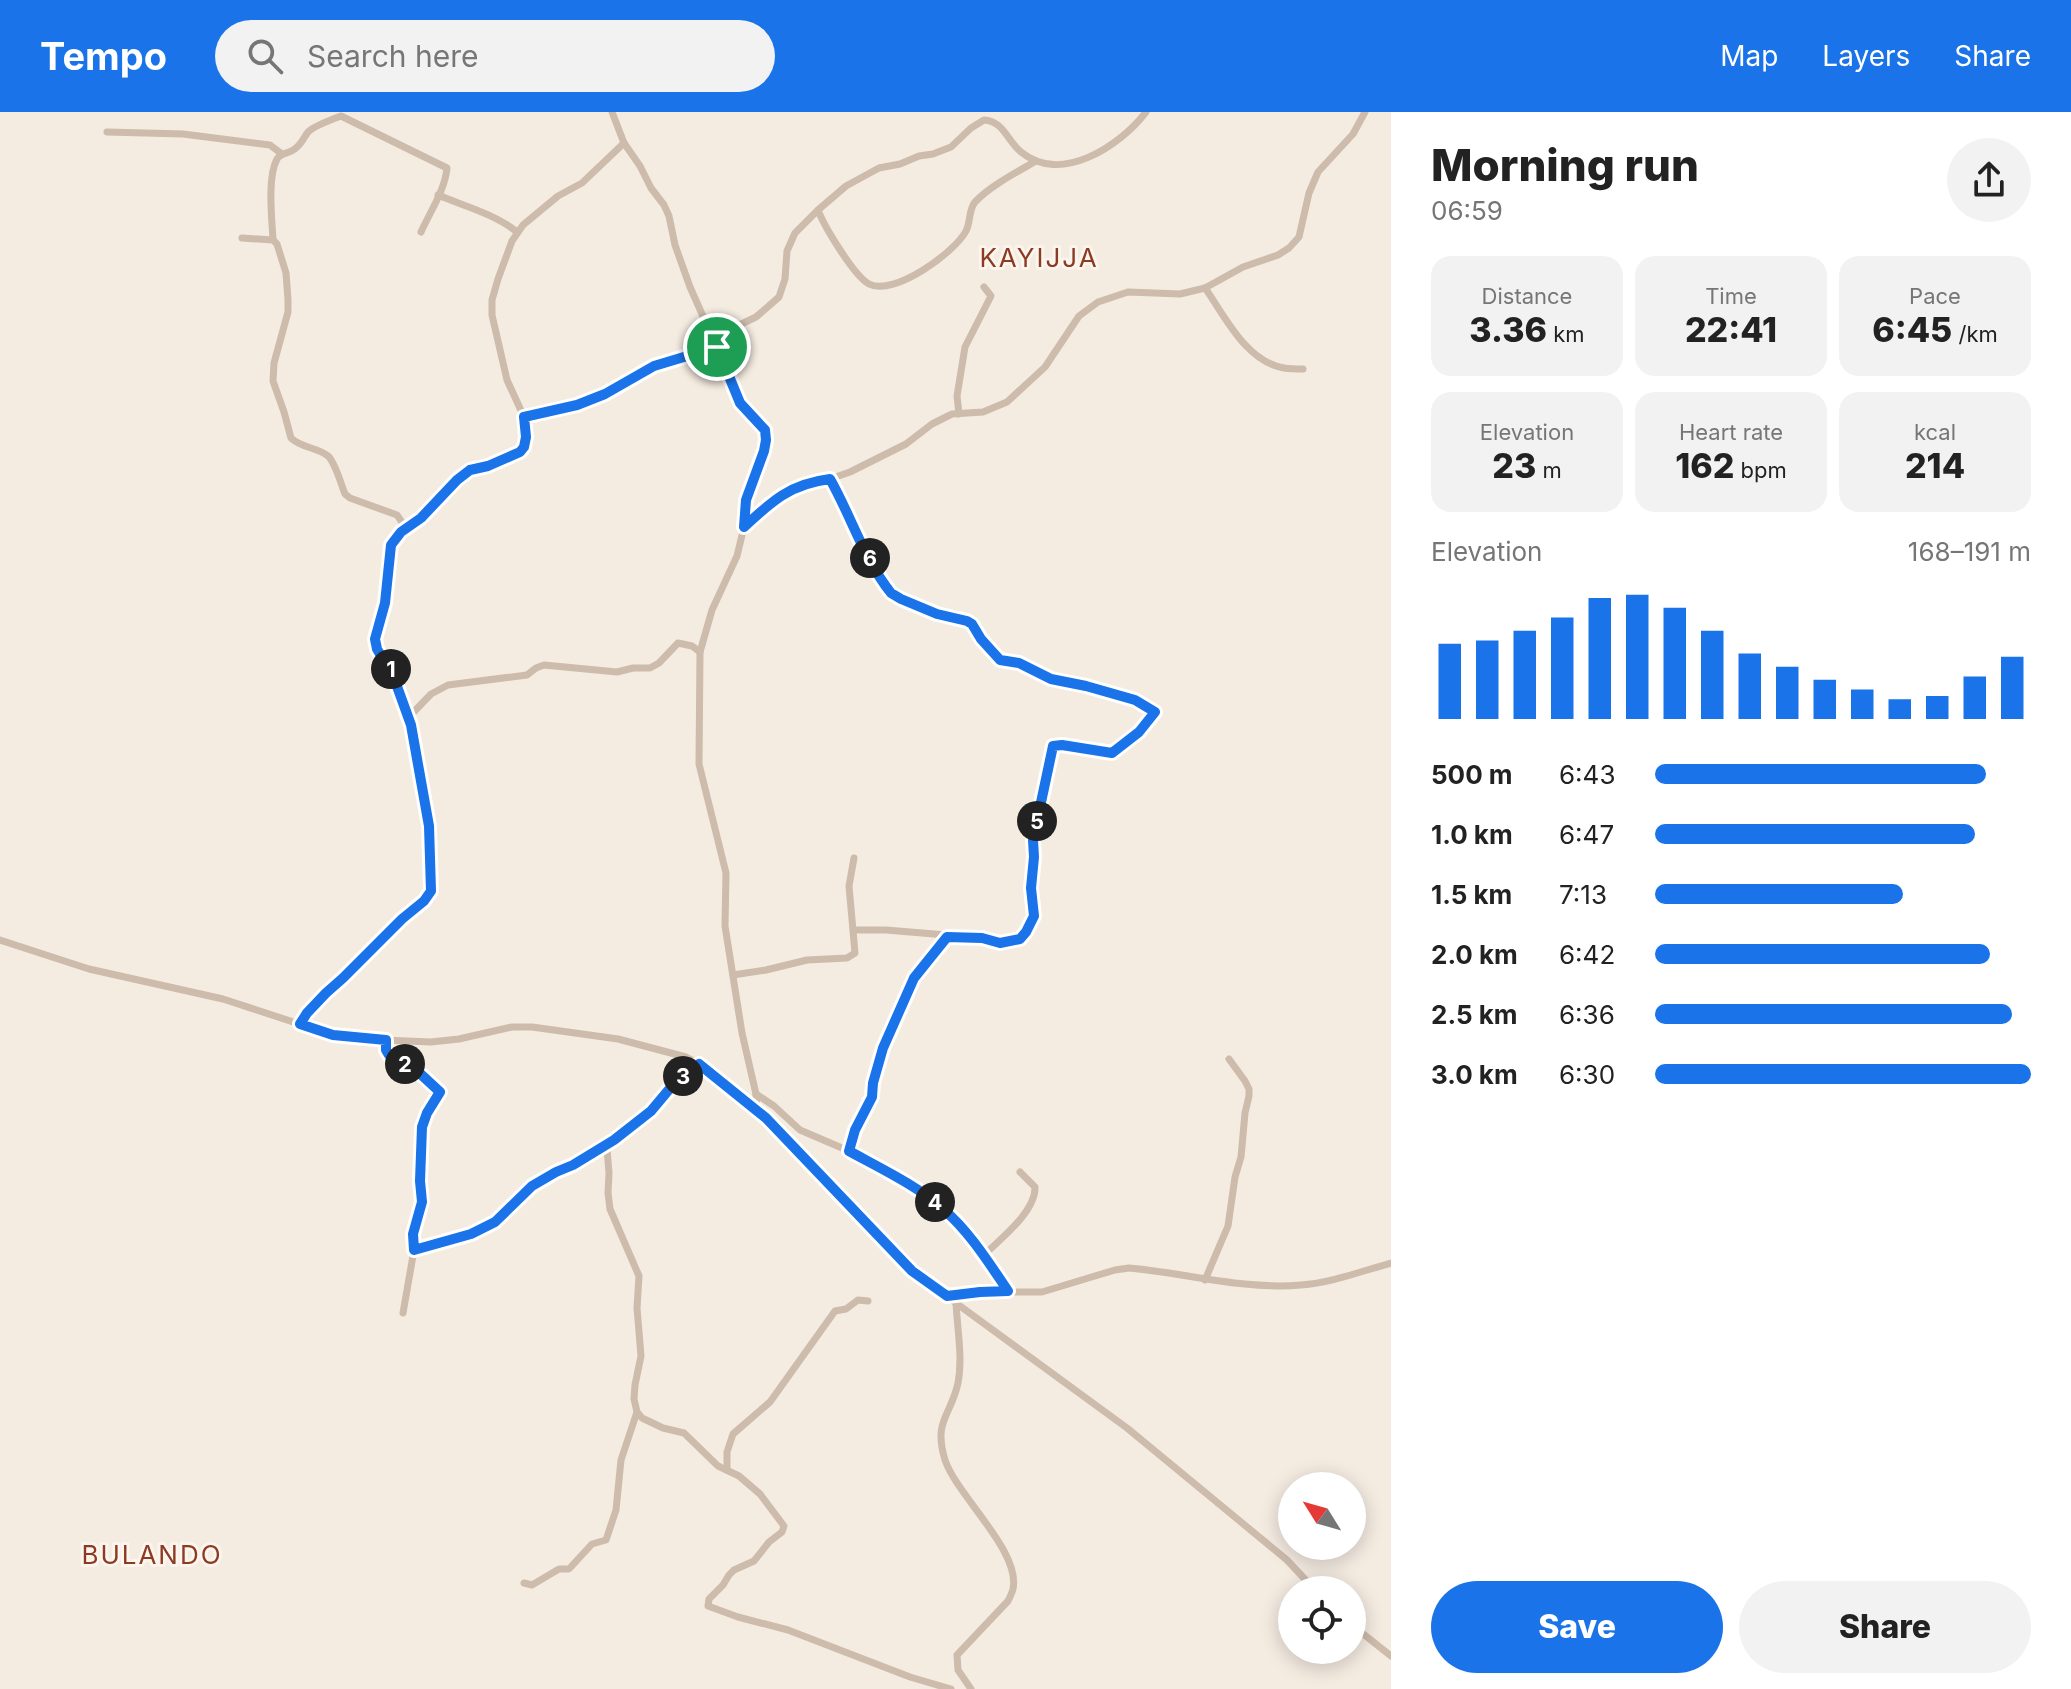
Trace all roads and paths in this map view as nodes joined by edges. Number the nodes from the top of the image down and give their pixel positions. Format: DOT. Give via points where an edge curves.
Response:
graph roads {
  1 [pos="612,112"];
  2 [pos="978,112"];
  3 [pos="1146,112"];
  4 [pos="1365,112"];
  5 [pos="984,120"];
  6 [pos="107,132"];
  7 [pos="624,143"];
  8 [pos="282,154"];
  9 [pos="1036,161"];
  10 [pos="438,195"];
  11 [pos="818,210"];
  12 [pos="421,232"];
  13 [pos="517,232"];
  14 [pos="242,238"];
  15 [pos="273,240"];
  16 [pos="984,287"];
  17 [pos="1205,288"];
  18 [pos="716,344"];
  19 [pos="1303,369"];
  20 [pos="959,414"];
  21 [pos="524,417"];
  22 [pos="830,479"];
  23 [pos="744,527"];
  24 [pos="406,528"];
  25 [pos="700,652"];
  26 [pos="408,718"];
  27 [pos="854,858"];
  28 [pos="854,930"];
  29 [pos="947,937"];
  30 [pos="0,940"];
  31 [pos="733,975"];
  32 [pos="300,1024"];
  33 [pos="386,1040"];
  34 [pos="1229,1059"];
  35 [pos="699,1064"];
  36 [pos="756,1094"];
  37 [pos="757,1111"];
  38 [pos="609,1144"];
  39 [pos="849,1151"];
  40 [pos="1020,1172"];
  41 [pos="414,1250"];
  42 [pos="983,1256"];
  43 [pos="1391,1263"];
  44 [pos="1205,1280"];
  45 [pos="1008,1291"];
  46 [pos="947,1296"];
  47 [pos="868,1301"];
  48 [pos="956,1302"];
  49 [pos="403,1313"];
  50 [pos="637,1412"];
  51 [pos="727,1470"];
  52 [pos="1302,1576"];
  53 [pos="524,1583"];
  54 [pos="1366,1636"];
  55 [pos="1391,1656"];
  56 [pos="951,1689"];
  57 [pos="971,1689"];
  1 -- 7 [label="street"];
  2 -- 5 [label="street"];
  3 -- 9 [label="street" via="1133,128 1092,155 1051,165"];
  4 -- 17 [label="street" via="1353,134 1318,172 1299,237 1289,248"];
  5 -- 9 [label="street" via="996,122 1016,148"];
  5 -- 11 [label="street" via="951,147 879,168"];
  6 -- 8 [label="street" via="183,134 270,145"];
  7 -- 13 [label="street"];
  7 -- 18 [label="street" via="664,205 690,287"];
  8 -- 10 [label="street" via="295,150 316,126 341,116 444,165 447,173"];
  8 -- 15 [label="street" via="273,177"];
  9 -- 11 [label="street" via="977,200 967,230 952,248 901,283 868,284 823,225"];
  10 -- 12 [label="street"];
  10 -- 13 [label="street"];
  11 -- 18 [label="street" via="790,243 779,297"];
  13 -- 21 [label="street" via="498,279 492,315 507,380"];
  14 -- 15 [label="street"];
  15 -- 24 [label="street" via="286,273 288,312 273,381 289,434 298,444 330,457 345,494 397,515"];
  16 -- 20 [label="street" via="991,296 965,347"];
  17 -- 19 [label="street" via="1238,336 1267,363"];
  17 -- 20 [label="street" via="1180,294 1128,292 1098,302 1079,316 1045,367 1007,402"];
  18 -- 21 [label="street" via="654,366 577,405"];
  18 -- 23 [label="street" via="740,403 765,430"];
  20 -- 22 [label="street"];
  21 -- 24 [label="street" via="526,437 520,452 470,470"];
  22 -- 23 [label="street" via="785,492"];
  22 -- 29 [label="street" via="891,593 972,624 1000,660 1135,700 1155,712 1112,753 1053,746 1033,840 1034,916 1024,936 1000,943"];
  23 -- 25 [label="street"];
  24 -- 26 [label="street" via="391,545 375,639"];
  25 -- 26 [label="street" via="678,643 650,668 617,672 544,665 527,675 448,685"];
  25 -- 31 [label="street" via="699,764 726,873 725,926"];
  26 -- 32 [label="street" via="429,826 431,891"];
  27 -- 28 [label="street" via="849,886"];
  28 -- 29 [label="street"];
  28 -- 31 [label="street" via="855,953 847,958"];
  29 -- 39 [label="street" via="914,978 883,1048 872,1097"];
  30 -- 32 [label="street"];
  31 -- 36 [label="street"];
  32 -- 33 [label="street" via="333,1035"];
  33 -- 35 [label="street" via="431,1042 512,1027 552,1028 673,1052"];
  33 -- 41 [label="street" via="389,1055 413,1067 440,1092 422,1127 422,1202"];
  34 -- 44 [label="street" via="1249,1096 1228,1226"];
  35 -- 37 [label="street"];
  35 -- 38 [label="street"];
  36 -- 37 [label="street"];
  36 -- 39 [label="street" via="800,1130"];
  37 -- 46 [label="street" via="912,1271"];
  38 -- 41 [label="street" via="532,1186 495,1222"];
  38 -- 50 [label="street" via="610,1209 639,1276"];
  39 -- 42 [label="street" via="944,1209"];
  40 -- 42 [label="street" via="1035,1187 1033,1201"];
  41 -- 49 [label="street"];
  42 -- 45 [label="street"];
  43 -- 44 [label="street" via="1304,1285"];
  44 -- 45 [label="street" via="1129,1268 1042,1292"];
  45 -- 46 [label="street"];
  46 -- 48 [label="street"];
  47 -- 51 [label="street" via="835,1311 770,1402 733,1434"];
  48 -- 52 [label="street" via="1127,1428"];
  48 -- 57 [label="street" via="958,1382 944,1416 941,1441 955,1482 998,1539 1013,1578 1008,1601 957,1655 958,1670"];
  50 -- 51 [label="street" via="663,1428 684,1433"];
  50 -- 53 [label="street" via="621,1460 616,1510 606,1540 592,1544 569,1569 532,1585"];
  51 -- 56 [label="street" via="760,1494 784,1528 754,1561 729,1575 708,1606"];
  54 -- 55 [label="street"];
}
